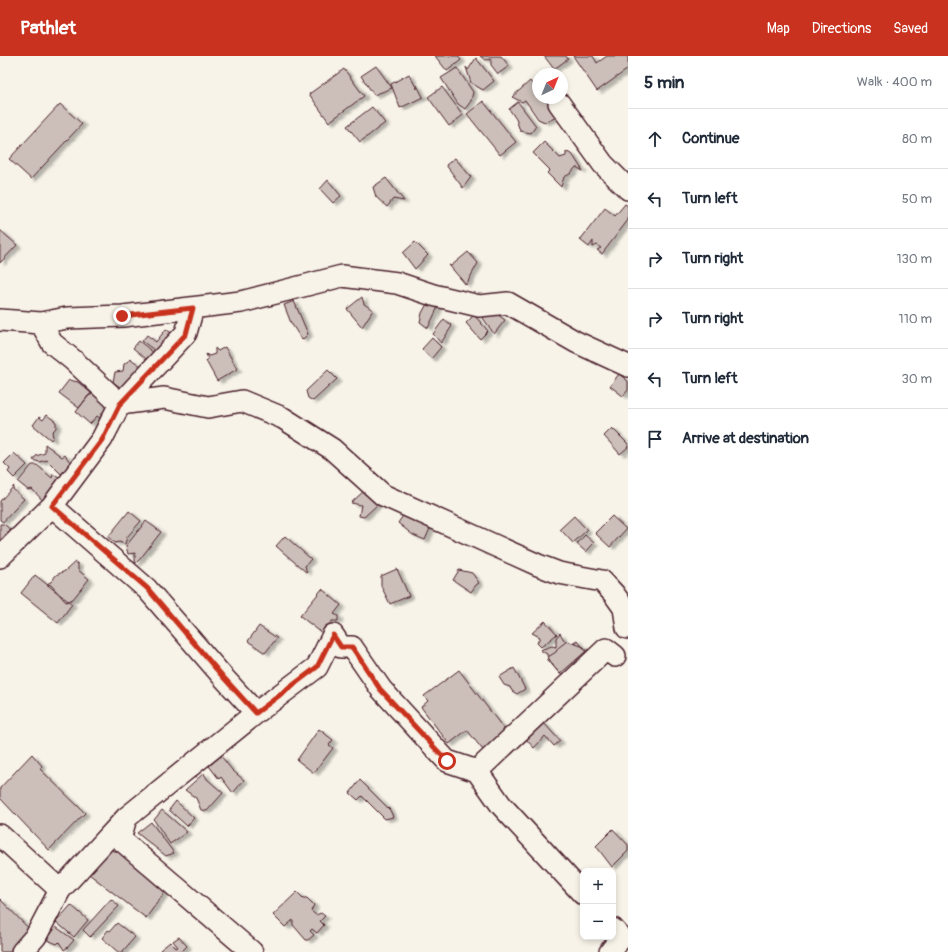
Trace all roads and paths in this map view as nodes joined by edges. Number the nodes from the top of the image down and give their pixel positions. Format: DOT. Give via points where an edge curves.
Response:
graph roads {
  1 [pos="560,104"];
  2 [pos="628,189"];
  3 [pos="193,308"];
  4 [pos="0,320"];
  5 [pos="40,323"];
  6 [pos="628,366"];
  7 [pos="120,404"];
  8 [pos="52,506"];
  9 [pos="0,557"];
  10 [pos="628,628"];
  11 [pos="624,652"];
  12 [pos="256,713"];
  13 [pos="477,770"];
  14 [pos="126,818"];
  15 [pos="0,835"];
  16 [pos="60,890"];
  17 [pos="580,891"];
  18 [pos="22,952"];
  19 [pos="252,952"];
  1 -- 2 [label="street" via="603,164"];
  3 -- 5 [label="street" via="122,316 67,318"];
  3 -- 6 [label="street" via="241,302 342,276 397,283 479,306 508,303 576,342"];
  3 -- 7 [label="street" via="186,334"];
  4 -- 5 [label="street"];
  5 -- 7 [label="street" via="52,343"];
  7 -- 8 [label="street" via="102,440"];
  7 -- 10 [label="street" via="164,398 208,407 242,401 283,418 332,449 383,495 538,565 559,573 602,581 624,608"];
  8 -- 9 [label="street"];
  8 -- 12 [label="street" via="147,588"];
  11 -- 13 [label="street" via="606,649"];
  12 -- 13 [label="street" via="317,667 333,635 341,647 352,647 380,689 447,761"];
  12 -- 14 [label="street"];
  13 -- 17 [label="street" via="501,805"];
  14 -- 16 [label="street"];
  14 -- 19 [label="street" via="120,840"];
  15 -- 16 [label="street"];
  16 -- 18 [label="street" via="36,936"];
}
